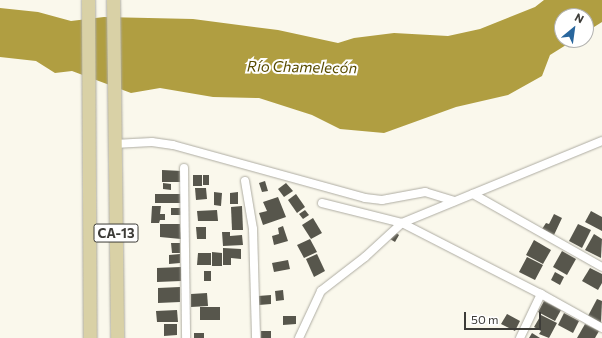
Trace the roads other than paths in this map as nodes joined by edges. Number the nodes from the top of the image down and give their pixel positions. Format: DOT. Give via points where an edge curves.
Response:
graph roads {
  1 [pos="88,0"];
  2 [pos="113,0"];
  3 [pos="602,141"];
  4 [pos="114,144"];
  5 [pos="184,168"];
  6 [pos="245,181"];
  7 [pos="473,194"];
  8 [pos="456,201"];
  9 [pos="322,204"];
  10 [pos="402,223"];
  11 [pos="602,267"];
  12 [pos="541,294"];
  13 [pos="602,328"];
  14 [pos="90,338"];
  15 [pos="117,338"];
  16 [pos="186,338"];
  17 [pos="256,338"];
  18 [pos="299,338"];
  19 [pos="520,338"];
  1 -- 14 [label="main road, CA-13"];
  2 -- 4 [label="main road, CA-13"];
  3 -- 7 [label="street"];
  4 -- 8 [label="street" via="152,142 173,145 365,198 382,200 425,192"];
  4 -- 15 [label="main road, CA-13"];
  5 -- 16 [label="street"];
  6 -- 17 [label="street" via="253,229"];
  7 -- 8 [label="street"];
  7 -- 11 [label="street"];
  8 -- 10 [label="street"];
  9 -- 10 [label="street"];
  10 -- 12 [label="street"];
  10 -- 18 [label="street" via="365,257 321,291"];
  12 -- 13 [label="street"];
  12 -- 19 [label="street"];
}
